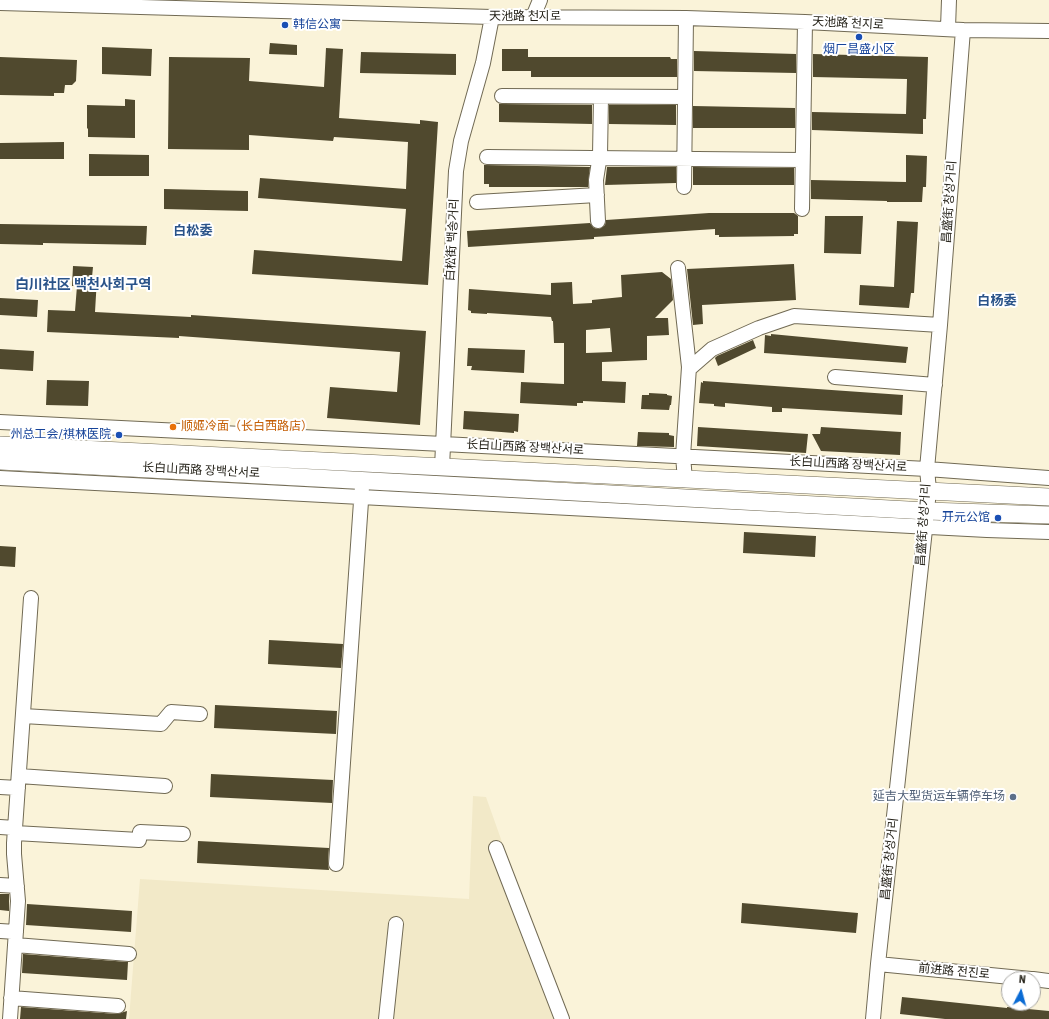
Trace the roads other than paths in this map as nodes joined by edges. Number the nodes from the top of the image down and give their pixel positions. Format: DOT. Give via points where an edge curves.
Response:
graph roads {
  1 [pos="540,0"];
  2 [pos="949,0"];
  3 [pos="0,3"];
  4 [pos="321,6"];
  5 [pos="492,17"];
  6 [pos="533,17"];
  7 [pos="686,18"];
  8 [pos="805,22"];
  9 [pos="948,28"];
  10 [pos="963,30"];
  11 [pos="1049,31"];
  12 [pos="502,96"];
  13 [pos="601,96"];
  14 [pos="685,97"];
  15 [pos="487,157"];
  16 [pos="600,158"];
  17 [pos="685,159"];
  18 [pos="802,160"];
  19 [pos="684,187"];
  20 [pos="597,195"];
  21 [pos="477,202"];
  22 [pos="802,209"];
  23 [pos="598,221"];
  24 [pos="678,268"];
  25 [pos="940,324"];
  26 [pos="689,369"];
  27 [pos="835,377"];
  28 [pos="935,385"];
  29 [pos="0,422"];
  30 [pos="443,444"];
  31 [pos="0,445"];
  32 [pos="683,456"];
  33 [pos="0,461"];
  34 [pos="442,467"];
  35 [pos="927,469"];
  36 [pos="0,478"];
  37 [pos="1049,478"];
  38 [pos="362,480"];
  39 [pos="685,480"];
  40 [pos="929,490"];
  41 [pos="361,497"];
  42 [pos="1049,497"];
  43 [pos="1049,515"];
  44 [pos="927,519"];
  45 [pos="1049,532"];
  46 [pos="31,598"];
  47 [pos="200,714"];
  48 [pos="23,716"];
  49 [pos="18,782"];
  50 [pos="165,786"];
  51 [pos="0,787"];
  52 [pos="0,827"];
  53 [pos="15,831"];
  54 [pos="183,834"];
  55 [pos="496,848"];
  56 [pos="336,864"];
  57 [pos="0,885"];
  58 [pos="17,886"];
  59 [pos="396,924"];
  60 [pos="0,931"];
  61 [pos="16,938"];
  62 [pos="129,954"];
  63 [pos="878,964"];
  64 [pos="1001,976"];
  65 [pos="6,980"];
  66 [pos="11,998"];
  67 [pos="118,1006"];
  68 [pos="10,1019"];
  69 [pos="386,1019"];
  70 [pos="562,1019"];
  71 [pos="874,1019"];
  1 -- 6 [label="street"];
  2 -- 9 [label="street"];
  3 -- 4 [label="street, 天池路 천지로"];
  4 -- 5 [label="street, 天池路 천지로"];
  5 -- 6 [label="street, 天池路 천지로"];
  5 -- 30 [label="street, 白松街 백송거리" via="456,171"];
  6 -- 7 [label="street, 天池路 천지로"];
  7 -- 8 [label="street, 天池路 천지로"];
  7 -- 14 [label="street"];
  8 -- 9 [label="street, 天池路 천지로"];
  8 -- 18 [label="street"];
  9 -- 10 [label="street, 天池路 천지로"];
  10 -- 11 [label="street, 天池路 천지로"];
  10 -- 25 [label="street, 昌盛街 창성거리"];
  12 -- 13 [label="street"];
  13 -- 14 [label="street"];
  13 -- 16 [label="street"];
  14 -- 17 [label="street"];
  15 -- 16 [label="street"];
  16 -- 17 [label="street"];
  16 -- 20 [label="street" via="596,180"];
  17 -- 18 [label="street"];
  17 -- 19 [label="street"];
  18 -- 22 [label="street"];
  20 -- 21 [label="street"];
  20 -- 23 [label="street"];
  24 -- 26 [label="street"];
  25 -- 26 [label="street" via="794,316 712,349"];
  25 -- 28 [label="street, 昌盛街 창성거리"];
  26 -- 32 [label="street"];
  27 -- 28 [label="street"];
  28 -- 35 [label="street, 昌盛街 창성거리"];
  29 -- 30 [label="street, 长白山西路 장백산서로"];
  30 -- 32 [label="street, 长白山西路 장백산서로"];
  30 -- 34 [label="street, 白松街 백송거리"];
  31 -- 34 [label="main road, 长白山西路 장백산서로"];
  32 -- 35 [label="street, 长白山西路 장백산서로"];
  32 -- 39 [label="street"];
  33 -- 38 [label="main road, 长白山西路 장백산서로"];
  34 -- 39 [label="main road, 长白山西路 장백산서로"];
  35 -- 37 [label="street, 长白山西路 장백산서로"];
  35 -- 40 [label="street, 昌盛街 창성거리"];
  36 -- 41 [label="street, 长白山西路 장백산서로"];
  38 -- 41 [label="street"];
  38 -- 44 [label="main road, 长白山西路 장백산서로"];
  39 -- 40 [label="main road, 长白山西路 장백산서로"];
  40 -- 42 [label="main road, 长白山西路 장백산서로"];
  40 -- 44 [label="street, 昌盛街 창성거리"];
  41 -- 44 [label="street, 长白山西路 장백산서로"];
  41 -- 56 [label="street"];
  43 -- 44 [label="main road, 长白山西路 장백산서로"];
  44 -- 45 [label="street, 长白山西路 장백산서로"];
  44 -- 63 [label="street, 昌盛街 창성거리"];
  46 -- 48 [label="street"];
  47 -- 48 [label="street" via="171,712 161,724"];
  48 -- 49 [label="street"];
  49 -- 50 [label="street"];
  49 -- 51 [label="street"];
  49 -- 53 [label="street"];
  52 -- 53 [label="street"];
  53 -- 54 [label="street" via="140,840 140,832"];
  53 -- 58 [label="street"];
  55 -- 70 [label="street"];
  57 -- 58 [label="street"];
  58 -- 61 [label="street"];
  59 -- 69 [label="street"];
  60 -- 61 [label="street"];
  61 -- 62 [label="street"];
  61 -- 65 [label="street"];
  63 -- 64 [label="street, 前进路 전진로"];
  63 -- 71 [label="street, 昌盛街 창성거리"];
  65 -- 66 [label="street"];
  66 -- 67 [label="street"];
  66 -- 68 [label="street"];
}
